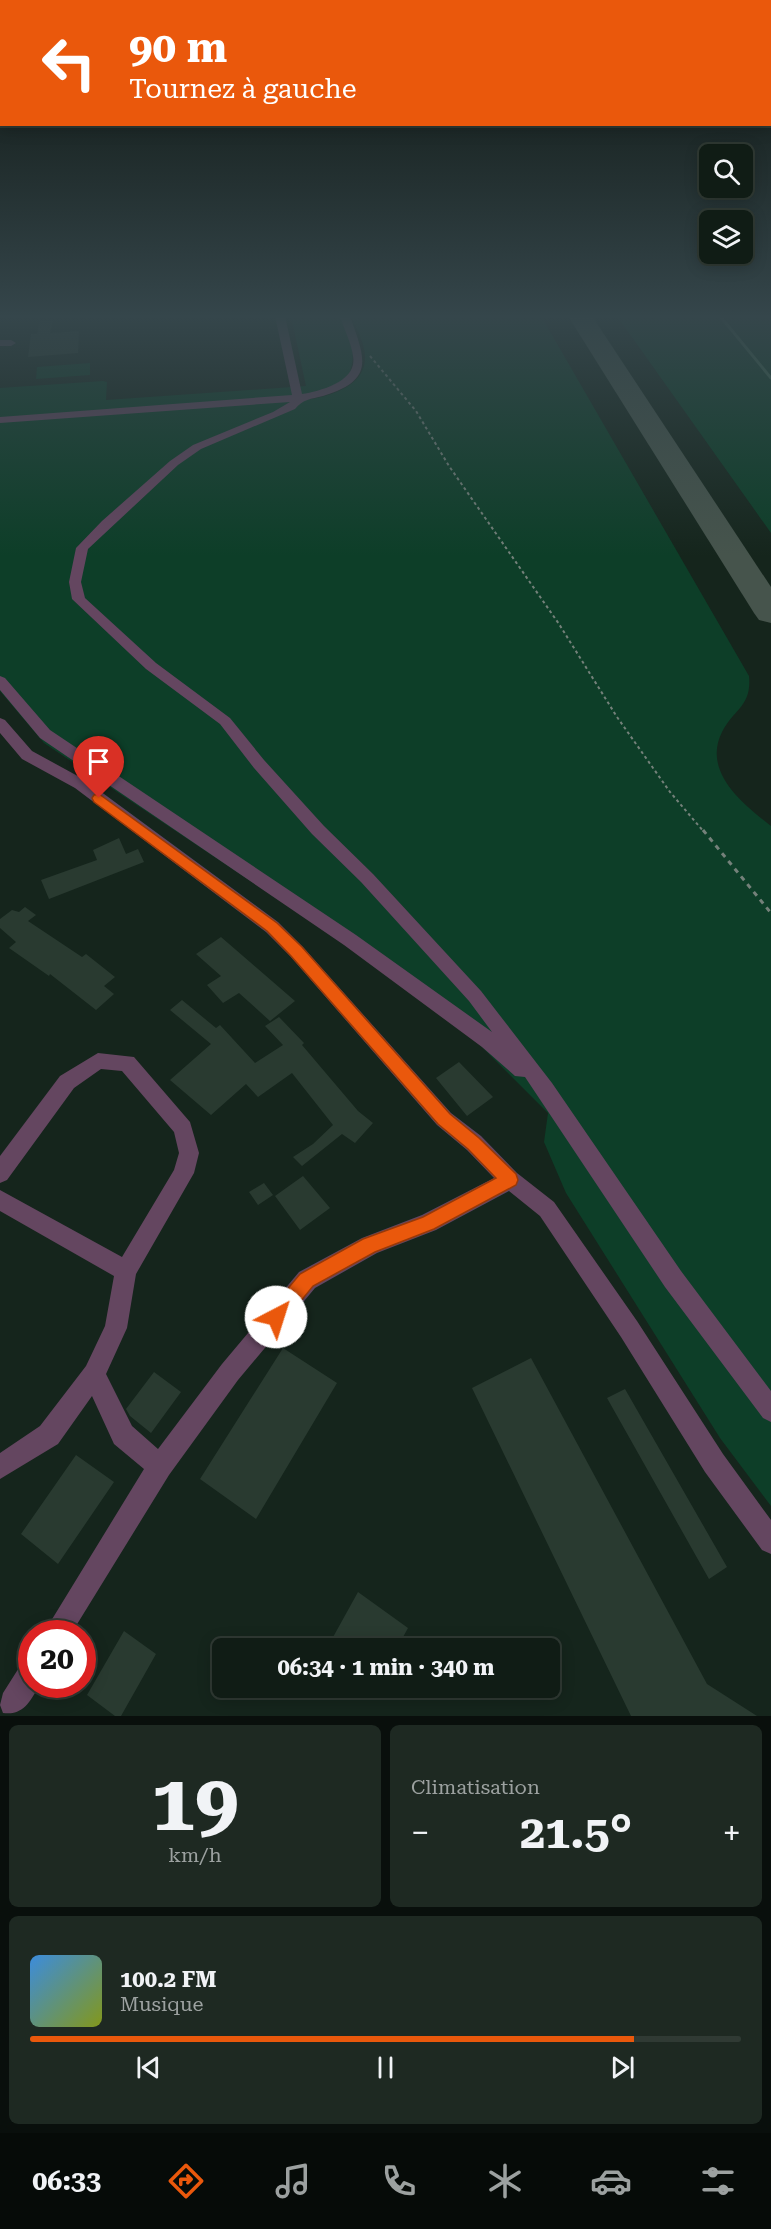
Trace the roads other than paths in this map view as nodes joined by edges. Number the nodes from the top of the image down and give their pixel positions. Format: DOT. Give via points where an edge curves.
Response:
graph roads {
  1 [pos="316,396"];
  2 [pos="298,398"];
  3 [pos="0,420"];
  4 [pos="0,681"];
  5 [pos="0,723"];
  6 [pos="545,1089"];
  7 [pos="0,1173"];
  8 [pos="510,1180"];
  9 [pos="0,1200"];
  10 [pos="126,1271"];
  11 [pos="94,1374"];
  12 [pos="771,1410"];
  13 [pos="160,1466"];
  14 [pos="0,1467"];
  15 [pos="771,1541"];
  16 [pos="65,1620"];
  17 [pos="18,1694"];
  18 [pos="13,1702"];
  1 -- 2 [label="lane"];
  2 -- 3 [label="lane"];
  2 -- 6 [label="lane" via="277,414 197,447 106,524 82,548 75,582 79,599 151,666 225,721 318,830 475,996"];
  4 -- 6 [label="lane" via="45,734 350,940 489,1041"];
  5 -- 8 [label="lane" via="27,755 80,784 272,927 444,1119"];
  6 -- 12 [label="lane" via="673,1279"];
  7 -- 10 [label="lane" via="68,1082 98,1061 127,1063 183,1128 189,1153 184,1173"];
  8 -- 13 [label="lane" via="428,1223 370,1245 307,1280 230,1372"];
  8 -- 15 [label="lane" via="547,1209 714,1463"];
  9 -- 10 [label="lane"];
  10 -- 11 [label="lane" via="116,1329"];
  11 -- 13 [label="lane" via="123,1435"];
  11 -- 14 [label="lane" via="49,1435"];
  13 -- 16 [label="lane"];
  17 -- 18 [label="lane"];
}
